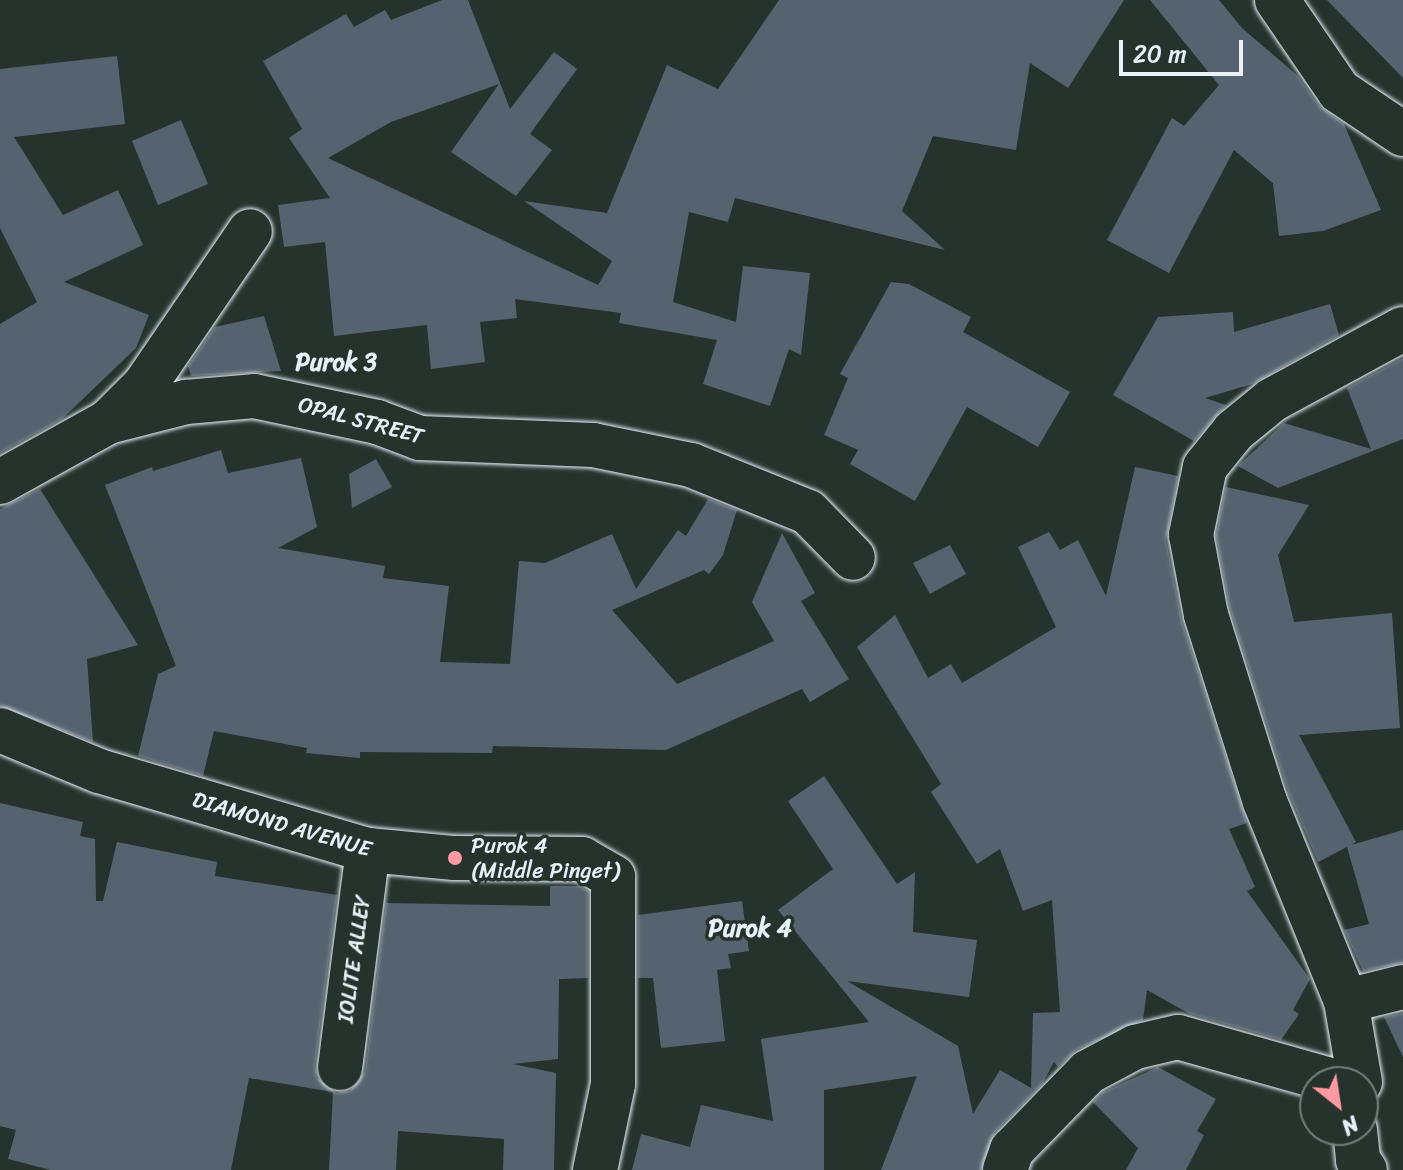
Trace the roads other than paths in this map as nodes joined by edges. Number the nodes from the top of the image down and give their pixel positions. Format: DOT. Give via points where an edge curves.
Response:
graph roads {
  1 [pos="1277,0"];
  2 [pos="1403,134"];
  3 [pos="250,231"];
  4 [pos="1403,329"];
  5 [pos="108,422"];
  6 [pos="0,482"];
  7 [pos="853,558"];
  8 [pos="0,730"];
  9 [pos="368,850"];
  10 [pos="1403,987"];
  11 [pos="1346,1001"];
  12 [pos="1357,1066"];
  13 [pos="340,1068"];
  14 [pos="1299,1071"];
  15 [pos="1357,1146"];
  16 [pos="595,1170"];
  17 [pos="1005,1170"];
  18 [pos="1365,1170"];
  1 -- 2 [label="street" via="1339,91"];
  3 -- 5 [label="street" via="145,385"];
  4 -- 11 [label="street" via="1272,400 1234,431 1205,467 1191,535 1206,615 1265,802"];
  5 -- 6 [label="street, OPAL STREET"];
  5 -- 7 [label="street, OPAL STREET" via="186,402 254,396 377,422 420,438 628,448 746,484 808,512"];
  8 -- 9 [label="street, DIAMOND AVENUE" via="99,771"];
  9 -- 13 [label="street, IOLITE ALLEY"];
  9 -- 16 [label="street, DIAMOND AVENUE" via="455,858 582,859 613,877 613,1084"];
  10 -- 11 [label="street"];
  11 -- 12 [label="street"];
  14 -- 17 [label="street" via="1178,1037 1135,1047 1088,1072 1012,1150"];
  15 -- 18 [label="street"];
}
